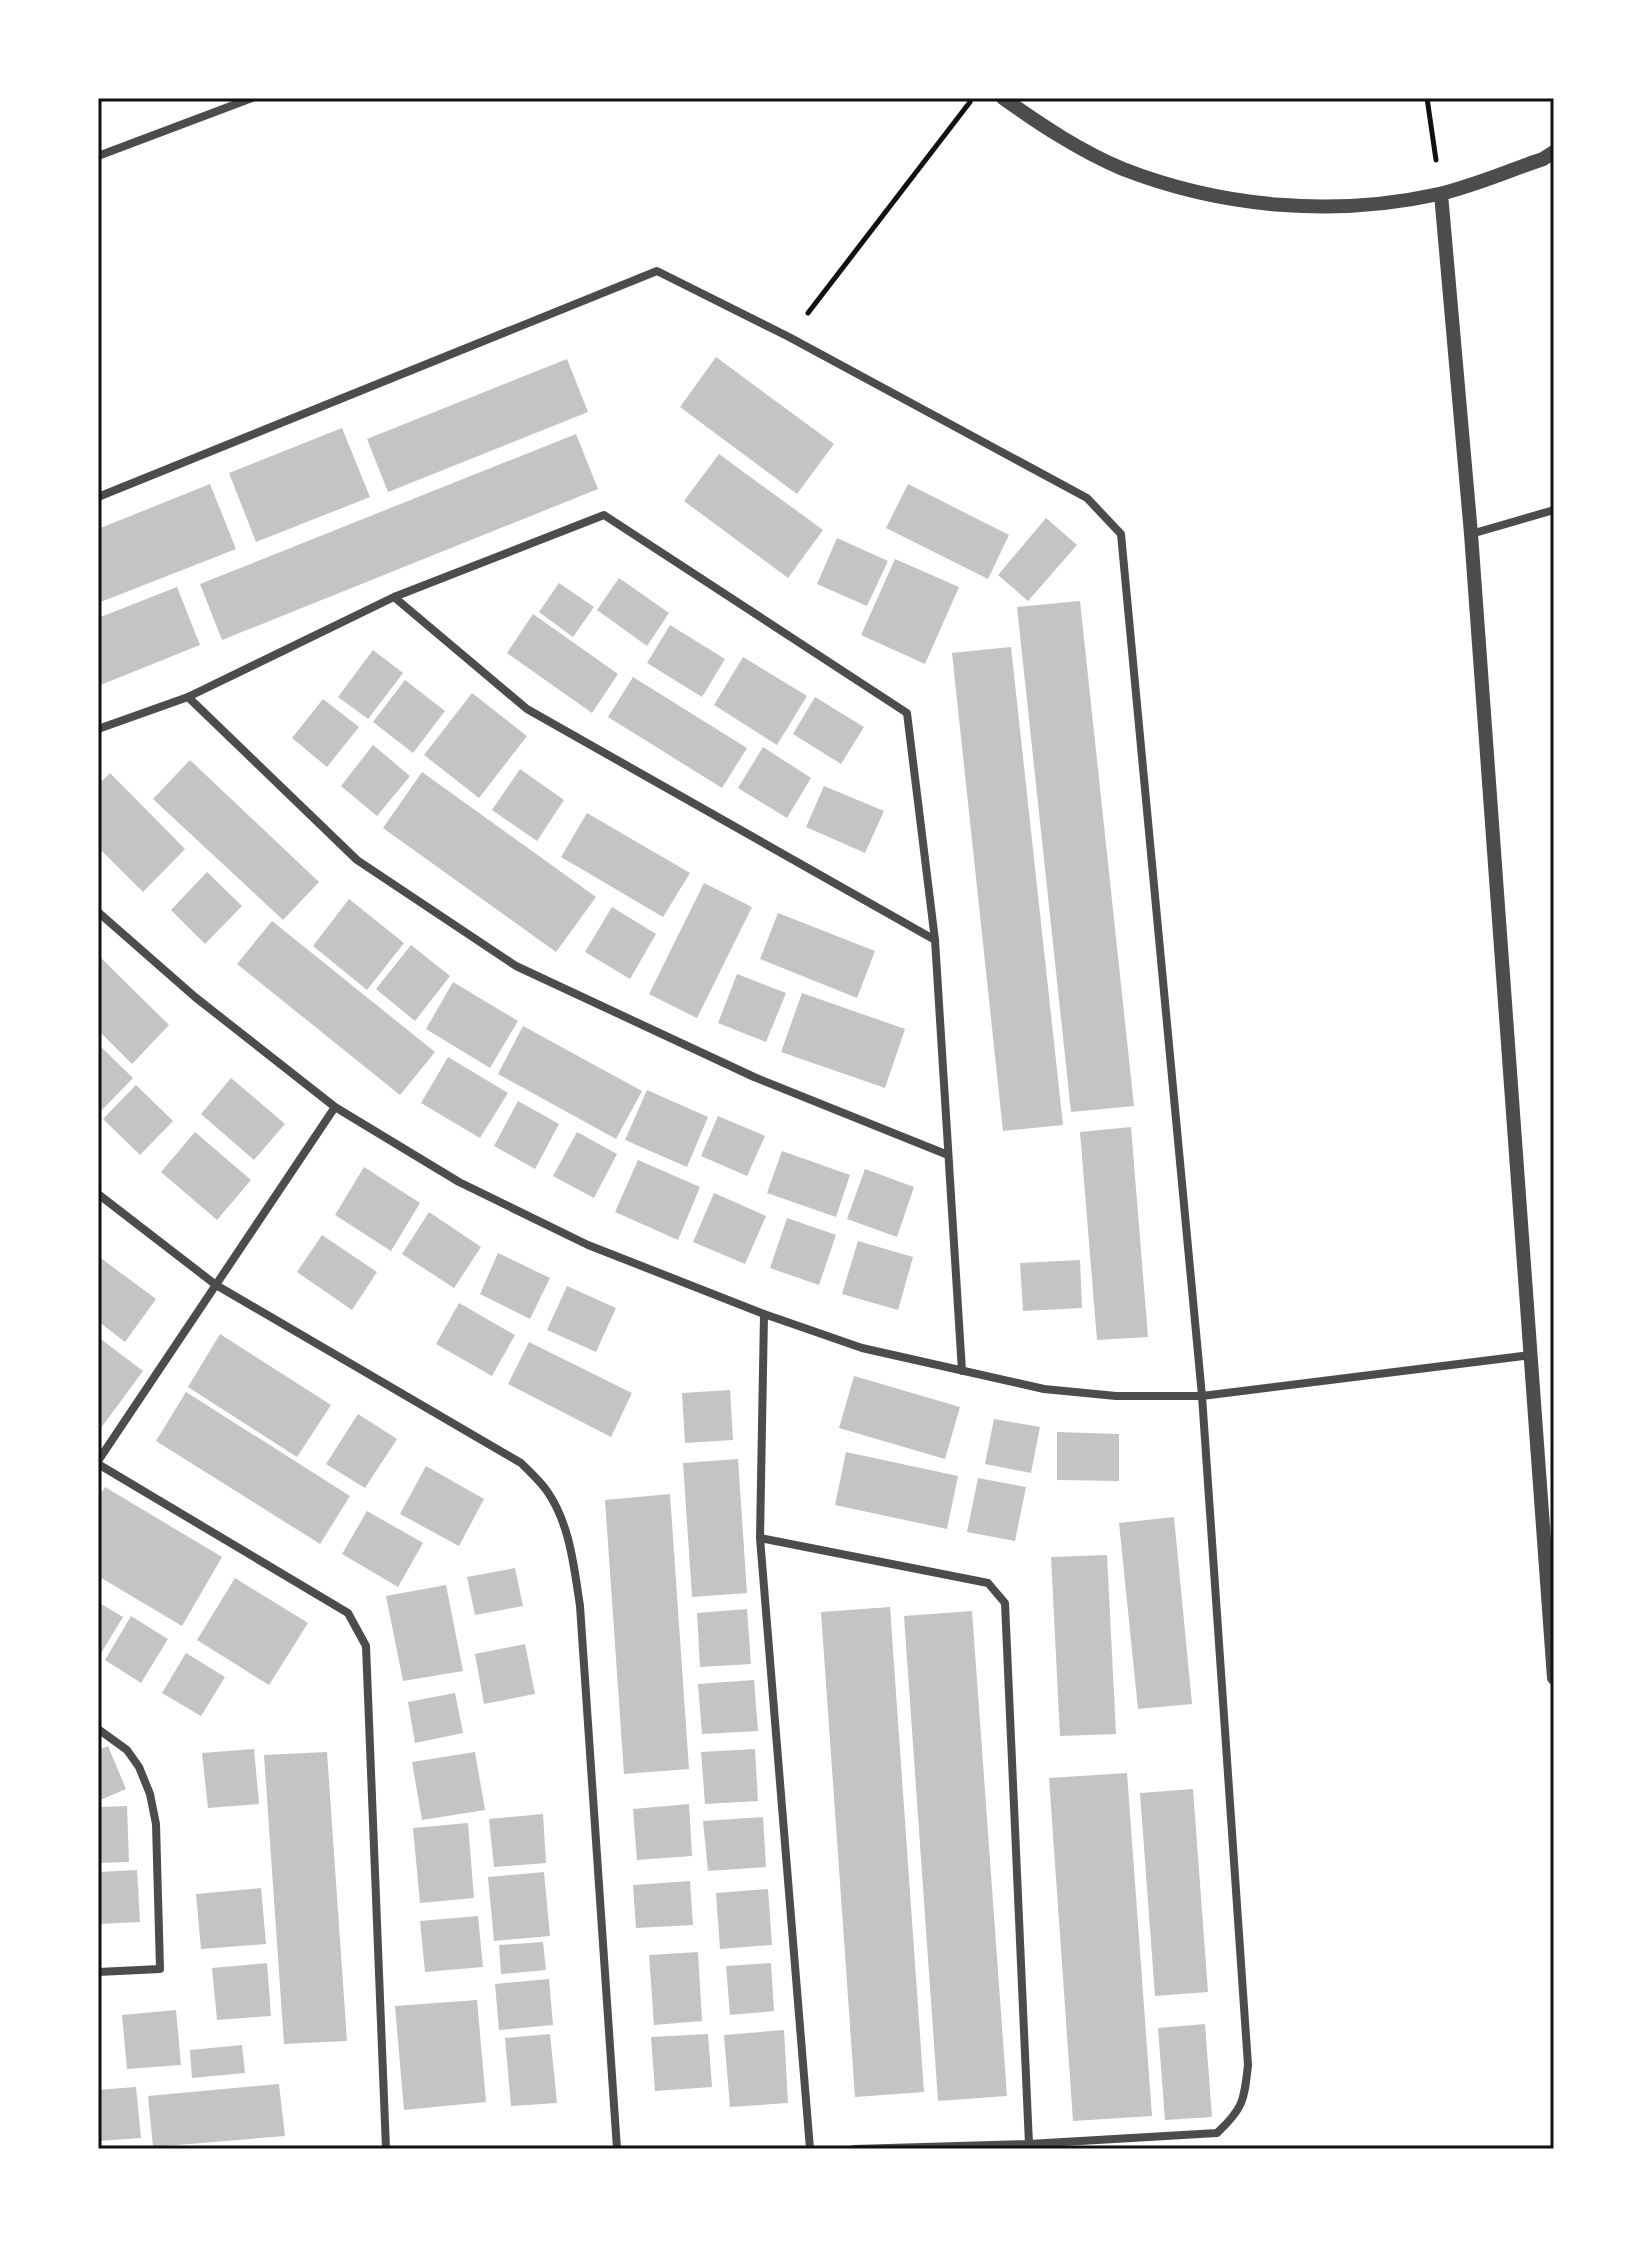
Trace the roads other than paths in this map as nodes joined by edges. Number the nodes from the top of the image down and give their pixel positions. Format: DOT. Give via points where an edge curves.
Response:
graph roads {
  1 [pos="252,98"];
  2 [pos="1003,98"];
  3 [pos="1554,152"];
  4 [pos="98,156"];
  5 [pos="1441,194"];
  6 [pos="98,497"];
  7 [pos="1554,510"];
  8 [pos="1471,534"];
  9 [pos="394,597"];
  10 [pos="188,697"];
  11 [pos="98,729"];
  12 [pos="98,912"];
  13 [pos="935,940"];
  14 [pos="335,1107"];
  15 [pos="948,1155"];
  16 [pos="98,1194"];
  17 [pos="216,1285"];
  18 [pos="764,1314"];
  19 [pos="1531,1355"];
  20 [pos="962,1371"];
  21 [pos="1202,1396"];
  22 [pos="98,1462"];
  23 [pos="760,1538"];
  24 [pos="1554,1678"];
  25 [pos="98,1729"];
  26 [pos="98,1972"];
  27 [pos="1029,2144"];
  28 [pos="386,2149"];
  29 [pos="617,2149"];
  30 [pos="810,2149"];
  31 [pos="854,2149"];
  1 -- 4 [label="street"];
  2 -- 5 [label="street" via="1050,131 1122,168 1200,193 1279,206 1361,206"];
  3 -- 5 [label="street"];
  5 -- 8 [label="street"];
  6 -- 21 [label="street" via="657,271 1087,498 1121,534"];
  7 -- 8 [label="street"];
  8 -- 19 [label="street"];
  9 -- 10 [label="street"];
  9 -- 13 [label="street" via="527,709"];
  9 -- 13 [label="street" via="604,515 907,713"];
  10 -- 11 [label="street"];
  10 -- 15 [label="street" via="357,860 516,966 754,1077"];
  12 -- 14 [label="street" via="195,997"];
  13 -- 15 [label="street"];
  14 -- 17 [label="street"];
  14 -- 18 [label="street" via="459,1182 588,1245"];
  15 -- 20 [label="street"];
  16 -- 17 [label="street"];
  17 -- 22 [label="street"];
  17 -- 29 [label="street" via="521,1463 547,1490 563,1521 580,1606"];
  18 -- 20 [label="street" via="862,1348"];
  18 -- 23 [label="street"];
  19 -- 21 [label="street"];
  19 -- 24 [label="street"];
  20 -- 21 [label="street" via="1044,1389"];
  21 -- 27 [label="street" via="1248,2065 1244,2099 1235,2117 1217,2133"];
  22 -- 28 [label="street" via="348,1613 366,1646"];
  23 -- 27 [label="street" via="988,1583 1005,1603"];
  23 -- 30 [label="street"];
  25 -- 26 [label="street" via="127,1750 150,1794 156,1824 160,1969"];
  27 -- 31 [label="street"];
}
